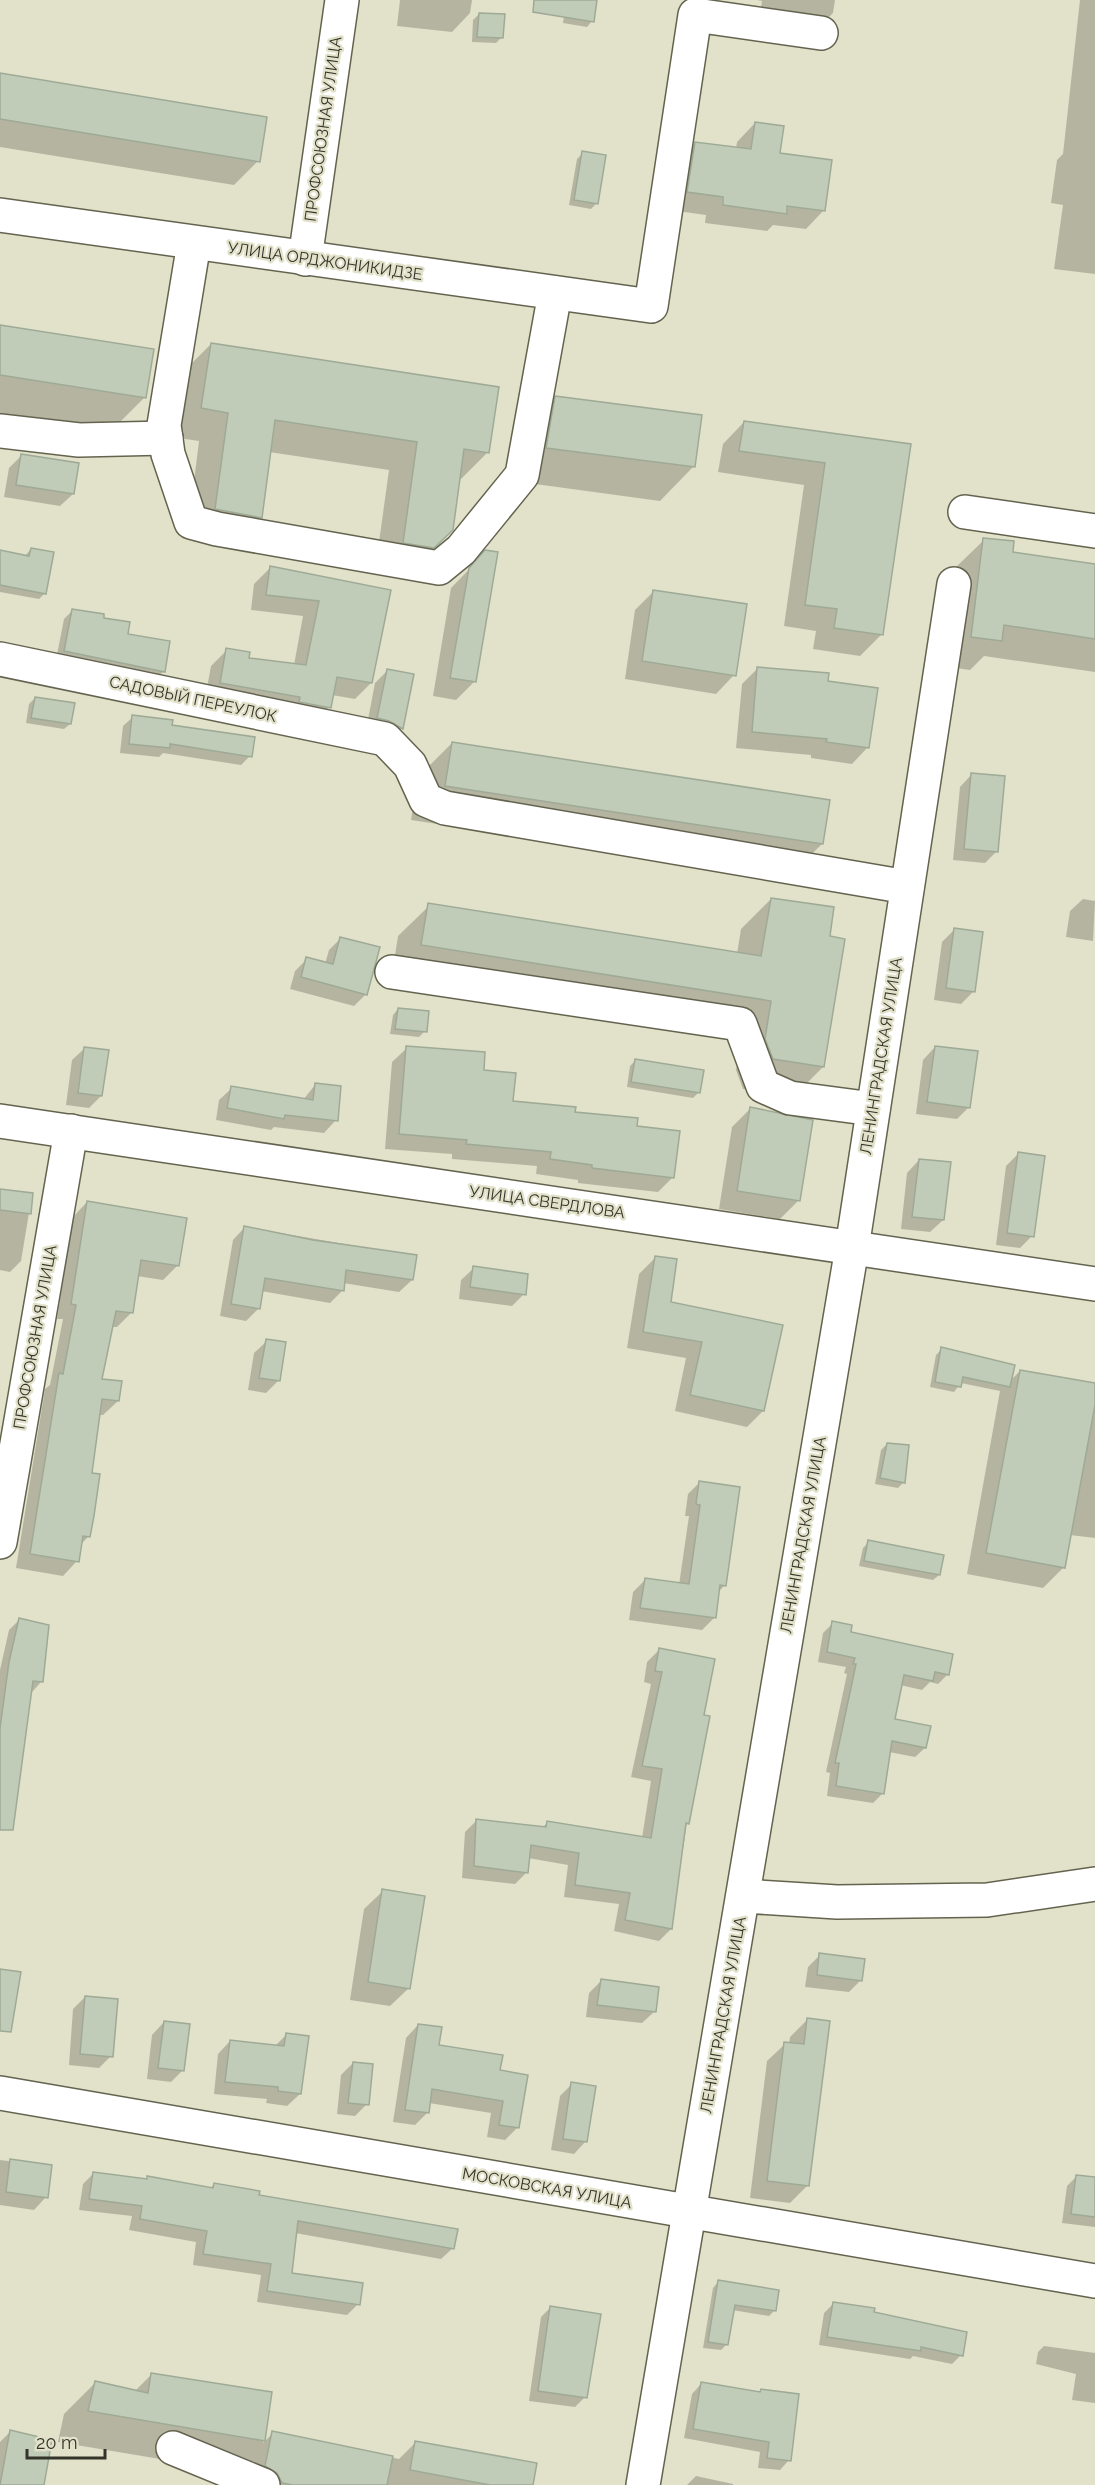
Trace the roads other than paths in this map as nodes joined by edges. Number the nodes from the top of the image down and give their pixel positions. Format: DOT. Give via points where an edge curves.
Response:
graph roads {
  1 [pos="342,0"];
  2 [pos="821,33"];
  3 [pos="0,215"];
  4 [pos="195,243"];
  5 [pos="305,259"];
  6 [pos="555,293"];
  7 [pos="0,431"];
  8 [pos="166,438"];
  9 [pos="965,512"];
  10 [pos="1095,531"];
  11 [pos="954,584"];
  12 [pos="0,659"];
  13 [pos="907,887"];
  14 [pos="392,972"];
  15 [pos="873,1109"];
  16 [pos="0,1121"];
  17 [pos="71,1131"];
  18 [pos="852,1248"];
  19 [pos="1095,1284"];
  20 [pos="0,1542"];
  21 [pos="1095,1884"];
  22 [pos="742,1896"];
  23 [pos="0,2093"];
  24 [pos="689,2212"];
  25 [pos="1095,2281"];
  26 [pos="173,2448"];
  27 [pos="263,2485"];
  28 [pos="643,2485"];
  1 -- 5 [label="street, ПРОФСОЮЗНАЯ УЛИЦА"];
  2 -- 6 [label="street, УЛИЦА ОРДЖОНИКИДЗЕ" via="695,15 651,306"];
  3 -- 4 [label="street, УЛИЦА ОРДЖОНИКИДЗЕ"];
  4 -- 5 [label="street, УЛИЦА ОРДЖОНИКИДЗЕ"];
  4 -- 8 [label="street" via="164,425"];
  5 -- 6 [label="street, УЛИЦА ОРДЖОНИКИДЗЕ"];
  6 -- 8 [label="street" via="522,475 461,550 439,568 191,522"];
  7 -- 8 [label="street" via="79,440"];
  9 -- 10 [label="street"];
  11 -- 13 [label="street, ЛЕНИНГРАДСКАЯ УЛИЦА"];
  12 -- 13 [label="street, САДОВЫЙ ПЕРЕУЛОК" via="385,739 410,765 426,801 445,808"];
  13 -- 15 [label="street, ЛЕНИНГРАДСКАЯ УЛИЦА"];
  14 -- 15 [label="street" via="740,1024 763,1086 790,1098"];
  15 -- 18 [label="street, ЛЕНИНГРАДСКАЯ УЛИЦА"];
  16 -- 17 [label="street, УЛИЦА СВЕРДЛОВА"];
  17 -- 18 [label="street, УЛИЦА СВЕРДЛОВА"];
  17 -- 20 [label="street, ПРОФСОЮЗНАЯ УЛИЦА"];
  18 -- 19 [label="street, УЛИЦА СВЕРДЛОВА"];
  18 -- 22 [label="street, ЛЕНИНГРАДСКАЯ УЛИЦА"];
  21 -- 22 [label="street" via="987,1900 837,1902"];
  22 -- 24 [label="street, ЛЕНИНГРАДСКАЯ УЛИЦА"];
  23 -- 24 [label="street, МОСКОВСКАЯ УЛИЦА"];
  24 -- 25 [label="street, МОСКОВСКАЯ УЛИЦА"];
  24 -- 28 [label="street, ЛЕНИНГРАДСКАЯ УЛИЦА"];
  26 -- 27 [label="street"];
}
